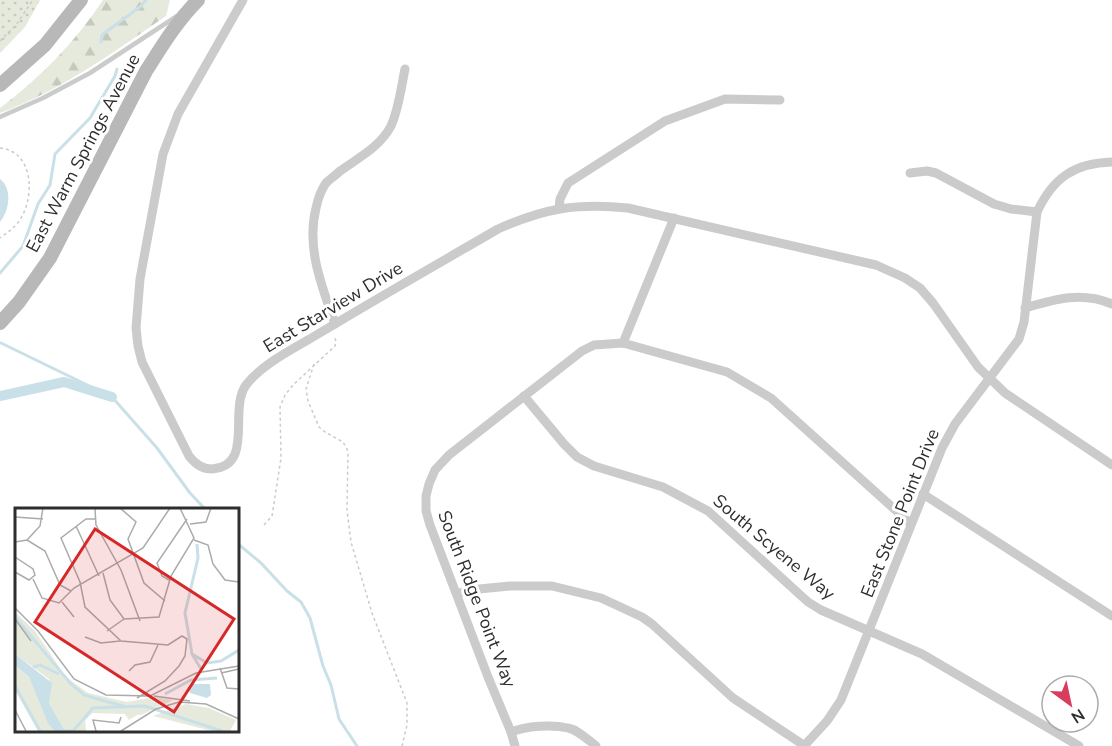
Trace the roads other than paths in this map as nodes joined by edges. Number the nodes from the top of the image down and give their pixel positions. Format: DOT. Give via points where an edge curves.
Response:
graph roads {
  1 [pos="81,0"];
  2 [pos="243,0"];
  3 [pos="195,3"];
  4 [pos="405,69"];
  5 [pos="0,85"];
  6 [pos="780,100"];
  7 [pos="0,117"];
  8 [pos="1112,162"];
  9 [pos="910,172"];
  10 [pos="559,208"];
  11 [pos="1037,212"];
  12 [pos="674,218"];
  13 [pos="1112,304"];
  14 [pos="1025,308"];
  15 [pos="0,323"];
  16 [pos="333,325"];
  17 [pos="623,343"];
  18 [pos="989,377"];
  19 [pos="524,396"];
  20 [pos="1112,465"];
  21 [pos="923,494"];
  22 [pos="911,524"];
  23 [pos="457,594"];
  24 [pos="1112,616"];
  25 [pos="870,631"];
  26 [pos="511,732"];
  27 [pos="515,746"];
  28 [pos="596,746"];
  29 [pos="804,746"];
  30 [pos="1079,746"];
  1 -- 5 [label="street" via="45,45"];
  2 -- 16 [label="street, East Starview Drive" via="178,114 166,144 140,279 136,328 142,362 194,462 215,469 230,462 239,445 238,409 246,385 276,359"];
  3 -- 7 [label="lane" via="90,73"];
  3 -- 15 [label="street, East Warm Springs Avenue" via="146,71 50,258"];
  4 -- 16 [label="street" via="390,128 362,157 327,182 319,194 314,256"];
  6 -- 10 [label="street" via="725,99 665,122 568,183"];
  8 -- 11 [label="street, East Stone Point Drive" via="1066,174 1045,196"];
  9 -- 11 [label="street" via="936,172 994,204"];
  10 -- 12 [label="street, East Starview Drive" via="597,205"];
  10 -- 16 [label="street, East Starview Drive" via="498,229"];
  11 -- 14 [label="street, East Stone Point Drive"];
  12 -- 17 [label="street"];
  12 -- 18 [label="street, East Starview Drive" via="896,273 920,288"];
  13 -- 14 [label="street" via="1092,297 1056,299"];
  14 -- 18 [label="street, East Stone Point Drive" via="1019,339"];
  17 -- 19 [label="street, South Ridge Point Way" via="594,345 582,351"];
  17 -- 22 [label="street" via="727,372 771,398"];
  18 -- 20 [label="street, East Starview Drive" via="1005,393"];
  18 -- 21 [label="street, East Stone Point Drive" via="955,424"];
  19 -- 23 [label="street, South Ridge Point Way" via="449,455 435,470 429,484 426,511"];
  19 -- 25 [label="street, South Scyene Way" via="577,457 663,487 708,512 808,602"];
  21 -- 22 [label="street, East Stone Point Drive"];
  21 -- 24 [label="street"];
  22 -- 25 [label="street, East Stone Point Drive"];
  23 -- 26 [label="street, South Ridge Point Way"];
  23 -- 29 [label="street" via="538,585 618,604 652,624 733,698"];
  25 -- 29 [label="street, East Stone Point Drive" via="842,700"];
  25 -- 30 [label="street, South Scyene Way" via="922,654"];
  26 -- 27 [label="street, South Ridge Point Way"];
  26 -- 28 [label="street" via="535,726 568,728"];
}
